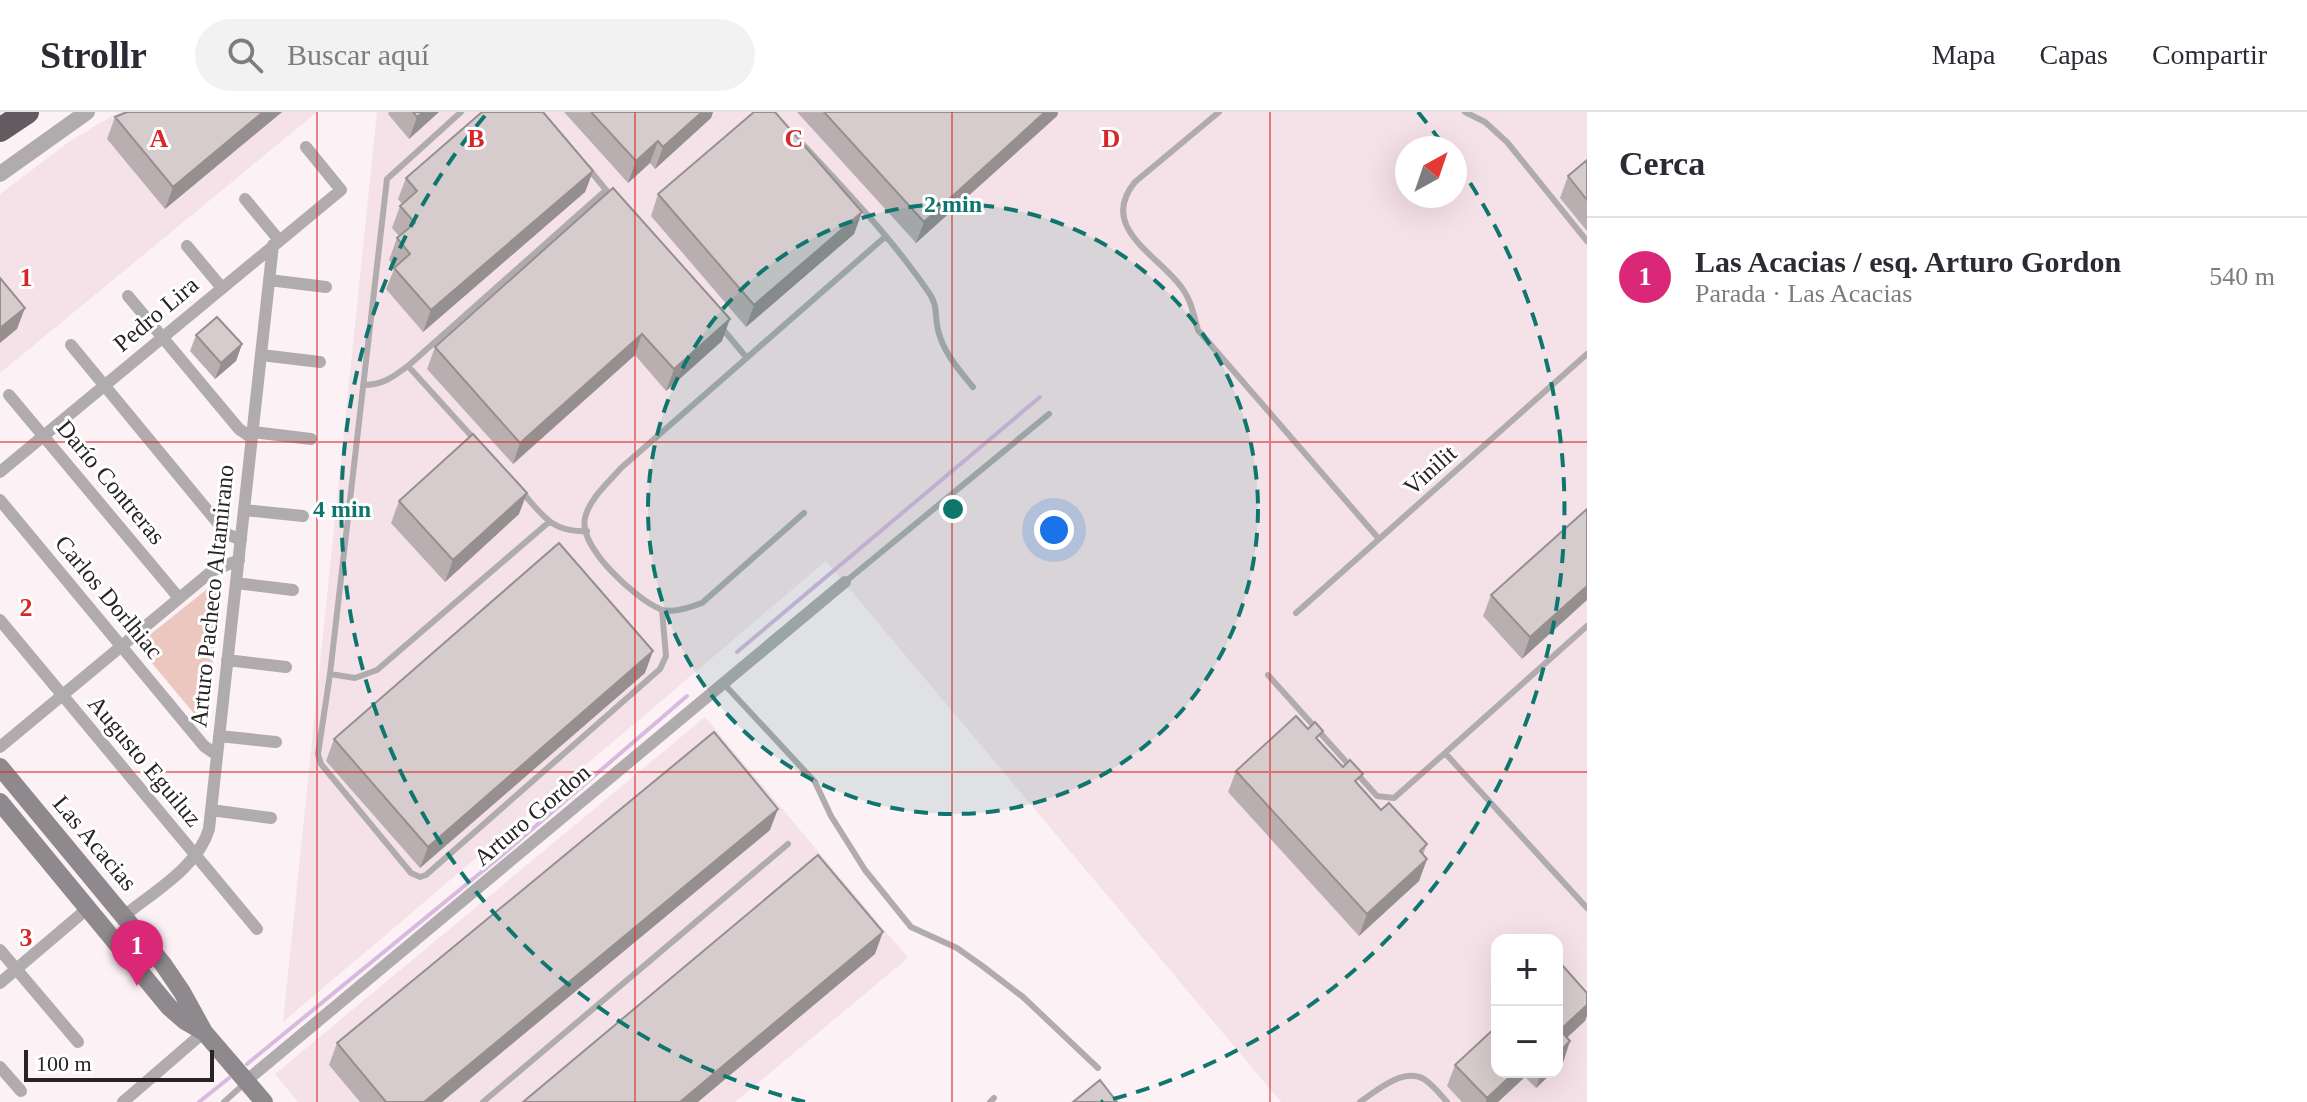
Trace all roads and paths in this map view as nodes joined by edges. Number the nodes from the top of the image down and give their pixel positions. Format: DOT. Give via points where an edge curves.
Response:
graph roads {
  1 [pos="87,112"];
  2 [pos="461,112"];
  3 [pos="1219,112"];
  4 [pos="1465,112"];
  5 [pos="26,113"];
  6 [pos="0,130"];
  7 [pos="795,135"];
  8 [pos="306,147"];
  9 [pos="578,157"];
  10 [pos="0,174"];
  11 [pos="606,190"];
  12 [pos="245,199"];
  13 [pos="616,202"];
  14 [pos="886,236"];
  15 [pos="1587,241"];
  16 [pos="276,242"];
  17 [pos="187,246"];
  18 [pos="269,280"];
  19 [pos="326,287"];
  20 [pos="222,288"];
  21 [pos="128,296"];
  22 [pos="717,322"];
  23 [pos="163,337"];
  24 [pos="71,345"];
  25 [pos="1587,354"];
  26 [pos="261,355"];
  27 [pos="747,358"];
  28 [pos="320,362"];
  29 [pos="408,366"];
  30 [pos="364,385"];
  31 [pos="104,386"];
  32 [pos="973,387"];
  33 [pos="9,395"];
  34 [pos="1049,414"];
  35 [pos="252,435"];
  36 [pos="44,436"];
  37 [pos="311,439"];
  38 [pos="479,444"];
  39 [pos="0,472"];
  40 [pos="519,489"];
  41 [pos="0,500"];
  42 [pos="244,510"];
  43 [pos="804,513"];
  44 [pos="303,516"];
  45 [pos="549,522"];
  46 [pos="587,531"];
  47 [pos="1379,539"];
  48 [pos="241,540"];
  49 [pos="239,560"];
  50 [pos="845,582"];
  51 [pos="236,583"];
  52 [pos="293,590"];
  53 [pos="179,598"];
  54 [pos="662,610"];
  55 [pos="1296,613"];
  56 [pos="0,620"];
  57 [pos="1587,626"];
  58 [pos="121,646"];
  59 [pos="227,660"];
  60 [pos="286,667"];
  61 [pos="330,674"];
  62 [pos="1268,675"];
  63 [pos="723,684"];
  64 [pos="62,695"];
  65 [pos="219,736"];
  66 [pos="276,742"];
  67 [pos="0,747"];
  68 [pos="1445,753"];
  69 [pos="217,755"];
  70 [pos="0,767"];
  71 [pos="0,802"];
  72 [pos="211,810"];
  73 [pos="271,818"];
  74 [pos="788,844"];
  75 [pos="195,856"];
  76 [pos="1587,908"];
  77 [pos="87,909"];
  78 [pos="124,916"];
  79 [pos="257,929"];
  80 [pos="0,950"];
  81 [pos="163,964"];
  82 [pos="16,969"];
  83 [pos="145,978"];
  84 [pos="0,983"];
  85 [pos="204,1032"];
  86 [pos="78,1042"];
  87 [pos="0,1067"];
  88 [pos="1098,1068"];
  89 [pos="246,1081"];
  90 [pos="21,1091"];
  91 [pos="123,1102"];
  92 [pos="224,1102"];
  93 [pos="264,1102"];
  94 [pos="483,1102"];
  95 [pos="1360,1102"];
  96 [pos="1447,1102"];
  1 -- 10 [label="street"];
  2 -- 30 [label="lane" via="387,179"];
  3 -- 47 [label="lane" via="1135,182 1126,193 1123,217 1132,236 1182,288 1198,330"];
  4 -- 15 [label="lane" via="1507,142"];
  5 -- 6 [label="highway"];
  7 -- 14 [label="lane"];
  8 -- 16 [label="street, Pedro Lira" via="341,190"];
  9 -- 11 [label="lane"];
  11 -- 13 [label="lane"];
  11 -- 29 [label="lane"];
  12 -- 16 [label="street"];
  14 -- 27 [label="lane"];
  14 -- 32 [label="lane" via="937,307 944,348"];
  16 -- 18 [label="street, Arturo Pacheco Altamirano"];
  16 -- 20 [label="street, Pedro Lira"];
  17 -- 20 [label="street"];
  18 -- 19 [label="street"];
  18 -- 26 [label="street, Arturo Pacheco Altamirano"];
  20 -- 23 [label="street, Pedro Lira"];
  21 -- 23 [label="street"];
  22 -- 27 [label="lane"];
  23 -- 31 [label="street, Pedro Lira"];
  23 -- 35 [label="street" via="239,429"];
  24 -- 31 [label="street"];
  25 -- 47 [label="lane, Vinilit"];
  26 -- 28 [label="street"];
  26 -- 35 [label="street, Arturo Pacheco Altamirano"];
  27 -- 46 [label="lane" via="621,468 584,519"];
  29 -- 30 [label="lane" via="377,385"];
  29 -- 38 [label="lane"];
  30 -- 61 [label="lane"];
  31 -- 36 [label="street, Pedro Lira"];
  31 -- 48 [label="street" via="227,534"];
  33 -- 36 [label="street, Darío Contreras"];
  34 -- 50 [label="lane"];
  35 -- 37 [label="street"];
  35 -- 42 [label="street, Arturo Pacheco Altamirano"];
  36 -- 39 [label="street, Pedro Lira"];
  36 -- 53 [label="street, Darío Contreras"];
  40 -- 45 [label="lane"];
  41 -- 58 [label="street, Carlos Dorlhiac"];
  42 -- 44 [label="street"];
  42 -- 48 [label="street, Arturo Pacheco Altamirano"];
  43 -- 54 [label="lane" via="702,603"];
  45 -- 46 [label="lane" via="563,530"];
  45 -- 61 [label="lane" via="377,670 355,678"];
  46 -- 54 [label="lane" via="604,564"];
  47 -- 55 [label="lane, Vinilit"];
  48 -- 49 [label="street, Arturo Pacheco Altamirano"];
  49 -- 51 [label="street, Arturo Pacheco Altamirano"];
  49 -- 53 [label="street" via="218,566"];
  50 -- 63 [label="street, Arturo Gordon"];
  51 -- 52 [label="street"];
  51 -- 59 [label="street, Arturo Pacheco Altamirano"];
  53 -- 58 [label="street"];
  54 -- 61 [label="lane" via="666,656 660,669 423,876 411,873 321,764"];
  56 -- 64 [label="street, Augusto Eguiluz"];
  57 -- 68 [label="lane"];
  58 -- 64 [label="street"];
  58 -- 69 [label="street, Carlos Dorlhiac"];
  59 -- 60 [label="street"];
  59 -- 65 [label="street, Arturo Pacheco Altamirano"];
  62 -- 68 [label="lane" via="1377,796 1394,798"];
  63 -- 88 [label="lane" via="815,782 865,870 911,927 981,965"];
  63 -- 89 [label="street, Arturo Gordon"];
  64 -- 67 [label="street"];
  64 -- 75 [label="street, Augusto Eguiluz"];
  65 -- 66 [label="street"];
  65 -- 69 [label="street, Arturo Pacheco Altamirano"];
  68 -- 76 [label="lane"];
  69 -- 72 [label="street, Arturo Pacheco Altamirano"];
  70 -- 78 [label="main road, Las Acacias"];
  71 -- 77 [label="main road, Las Acacias"];
  72 -- 73 [label="street"];
  72 -- 75 [label="street, Arturo Pacheco Altamirano" via="207,836"];
  74 -- 94 [label="lane"];
  75 -- 78 [label="street, Arturo Pacheco Altamirano"];
  75 -- 79 [label="street, Augusto Eguiluz"];
  77 -- 82 [label="street"];
  77 -- 83 [label="main road, Las Acacias"];
  78 -- 81 [label="main road, Las Acacias"];
  80 -- 82 [label="street"];
  81 -- 83 [label="main road"];
  81 -- 85 [label="main road, Las Acacias"];
  82 -- 84 [label="street"];
  82 -- 86 [label="street"];
  83 -- 85 [label="main road, Las Acacias" via="176,1014"];
  85 -- 89 [label="main road, Las Acacias"];
  85 -- 91 [label="street"];
  87 -- 90 [label="street"];
  89 -- 92 [label="lane"];
  89 -- 93 [label="main road, Las Acacias"];
  95 -- 96 [label="lane" via="1388,1082 1416,1076"];
}
